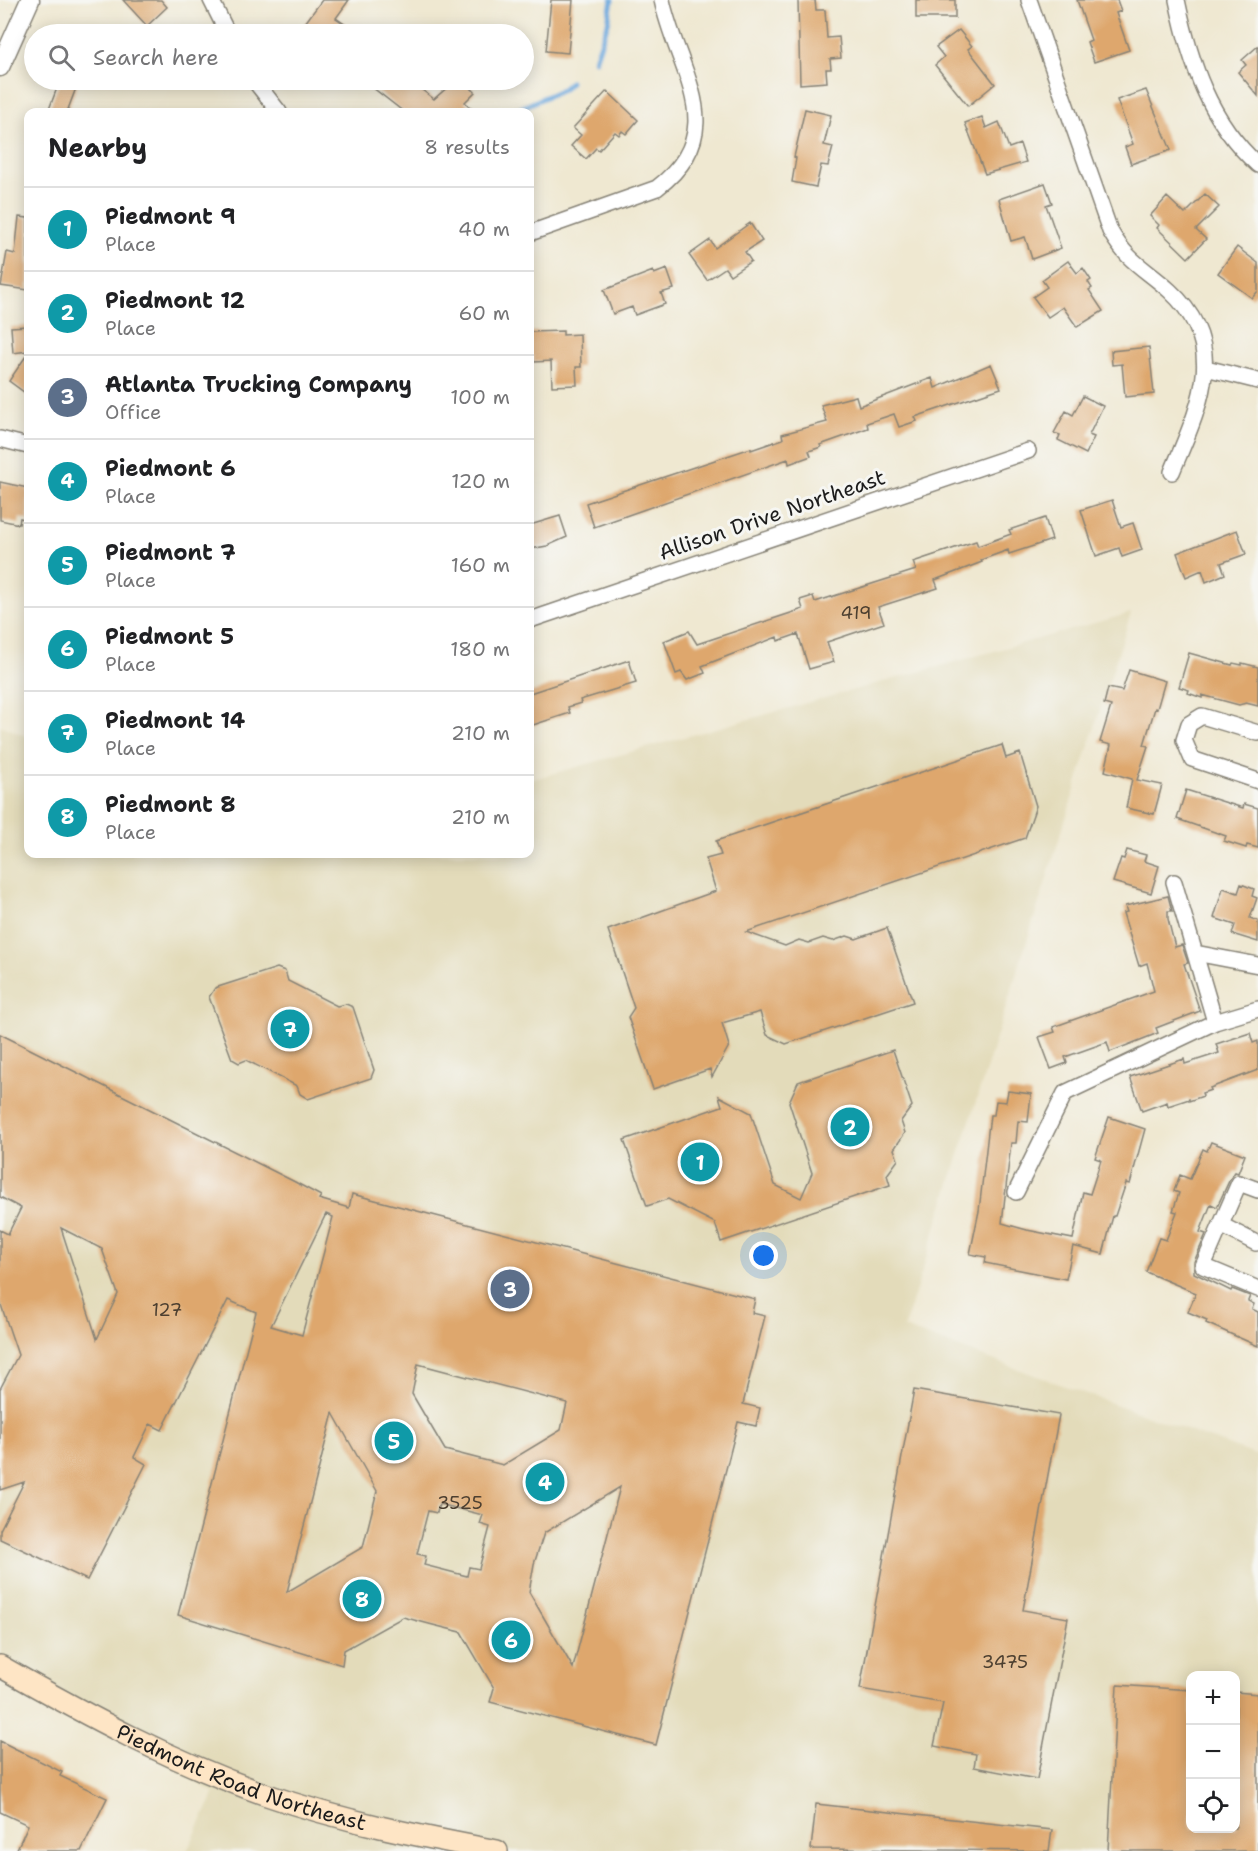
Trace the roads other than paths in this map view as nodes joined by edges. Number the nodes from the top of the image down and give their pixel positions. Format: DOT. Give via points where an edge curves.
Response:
graph roads {
  1 [pos="30,0"];
  2 [pos="211,0"];
  3 [pos="662,0"];
  4 [pos="1029,0"];
  5 [pos="1177,0"];
  6 [pos="223,24"];
  7 [pos="0,67"];
  8 [pos="262,90"];
  9 [pos="276,108"];
  10 [pos="1258,165"];
  11 [pos="534,233"];
  12 [pos="1206,368"];
  13 [pos="1258,381"];
  14 [pos="0,439"];
  15 [pos="24,445"];
  16 [pos="1028,451"];
  17 [pos="1172,472"];
  18 [pos="534,619"];
  19 [pos="1258,733"];
  20 [pos="1258,781"];
  21 [pos="1174,882"];
  22 [pos="1195,953"];
  23 [pos="1258,965"];
  24 [pos="1258,1009"];
  25 [pos="1215,1022"];
  26 [pos="1258,1190"];
  27 [pos="1016,1192"];
  28 [pos="1221,1225"];
  29 [pos="1257,1245"];
  30 [pos="1258,1289"];
  31 [pos="2,1670"];
  32 [pos="497,1851"];
  1 -- 7 [label="street"];
  2 -- 6 [label="street"];
  3 -- 11 [label="street" via="694,94 698,119 695,140 686,159 657,188"];
  4 -- 12 [label="street" via="1110,231 1130,260 1187,309 1201,336"];
  5 -- 10 [label="street" via="1186,40 1207,97 1220,120"];
  8 -- 9 [label="street"];
  12 -- 13 [label="street"];
  12 -- 17 [label="street" via="1201,402"];
  14 -- 15 [label="street"];
  16 -- 18 [label="street, Allison Drive Northeast"];
  19 -- 20 [label="street" via="1202,716 1189,723 1184,740 1192,759"];
  21 -- 22 [label="street"];
  22 -- 23 [label="street"];
  22 -- 25 [label="street"];
  24 -- 25 [label="street"];
  25 -- 27 [label="street" via="1065,1093"];
  26 -- 28 [label="street" via="1239,1184"];
  28 -- 29 [label="street"];
  28 -- 30 [label="street" via="1203,1266"];
  31 -- 32 [label="main road, Piedmont Road Northeast" via="175,1759 266,1795 407,1834"];
}
